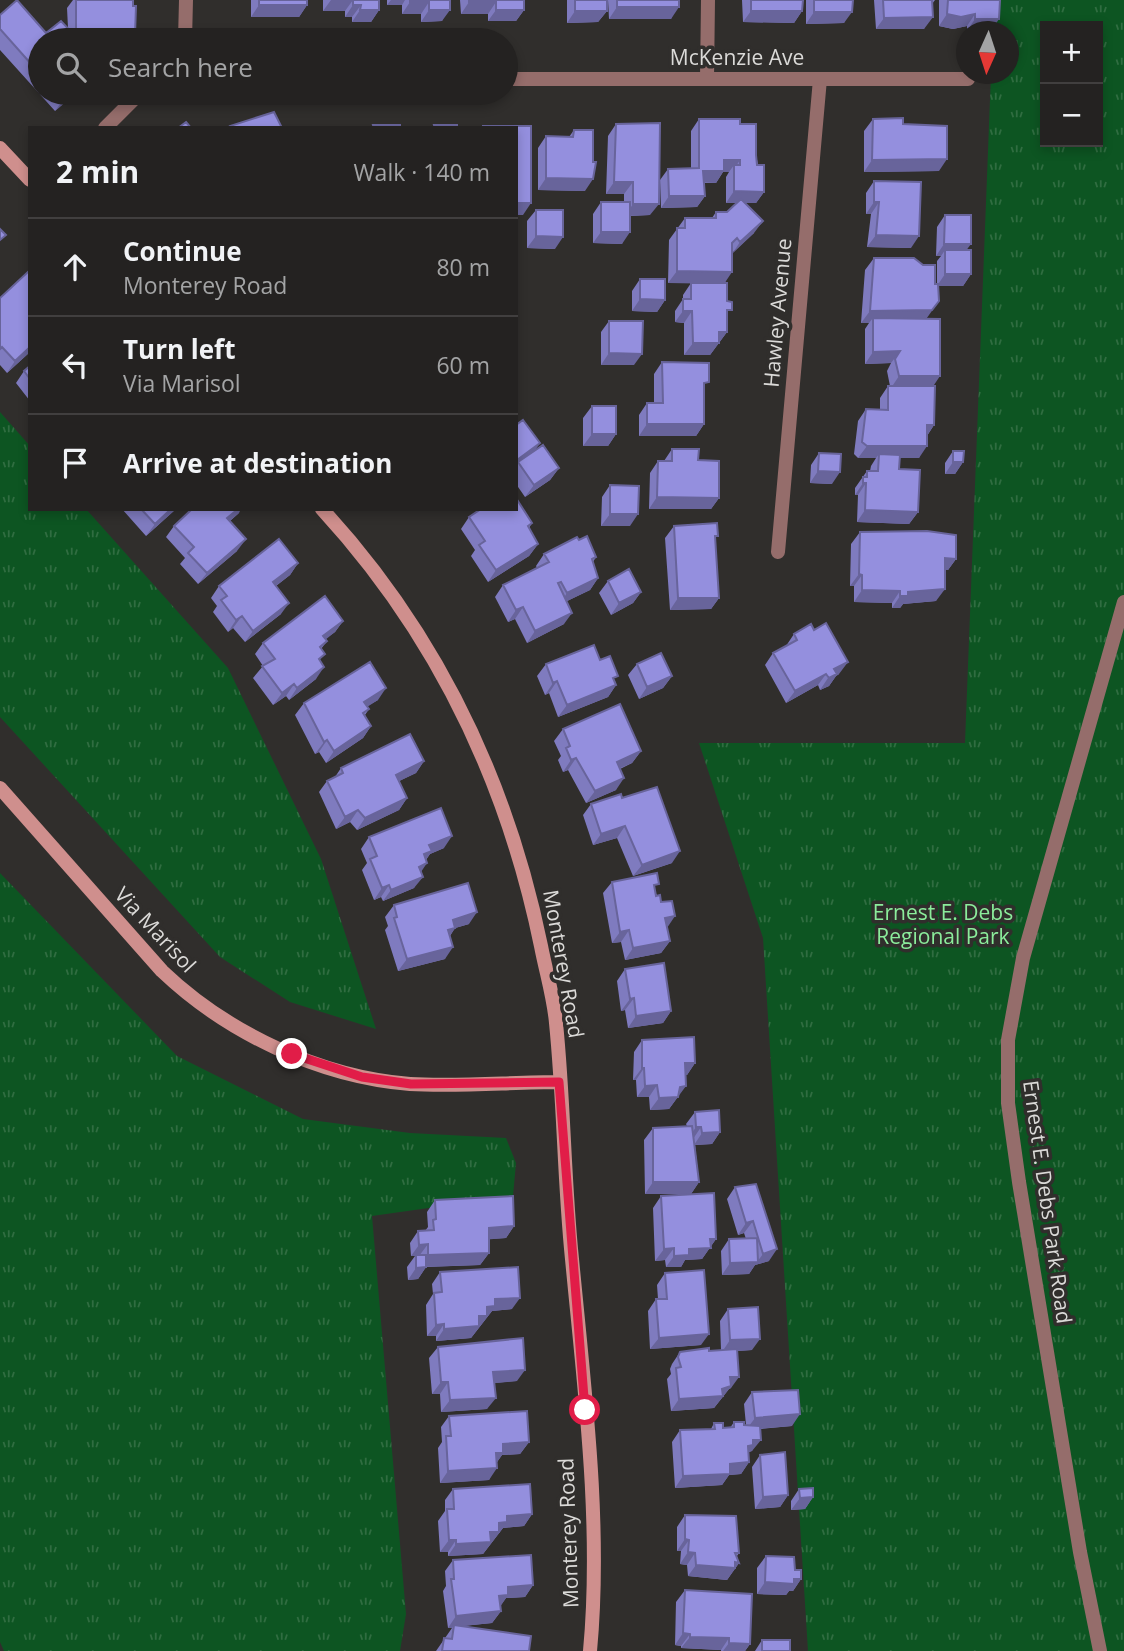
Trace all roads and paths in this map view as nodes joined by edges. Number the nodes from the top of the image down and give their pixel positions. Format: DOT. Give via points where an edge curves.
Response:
graph roads {
  1 [pos="186,0"];
  2 [pos="708,0"];
  3 [pos="185,28"];
  4 [pos="518,79"];
  5 [pos="707,79"];
  6 [pos="820,79"];
  7 [pos="956,79"];
  8 [pos="128,105"];
  9 [pos="107,126"];
  10 [pos="0,148"];
  11 [pos="28,178"];
  12 [pos="324,511"];
  13 [pos="778,552"];
  14 [pos="1124,602"];
  15 [pos="0,788"];
  16 [pos="559,1082"];
  17 [pos="590,1651"];
  18 [pos="1100,1651"];
  1 -- 3 [label="street"];
  2 -- 5 [label="street"];
  4 -- 5 [label="street, McKenzie Ave"];
  5 -- 6 [label="street, McKenzie Ave"];
  6 -- 7 [label="street, McKenzie Ave"];
  6 -- 13 [label="street, Hawley Avenue"];
  8 -- 9 [label="street"];
  10 -- 11 [label="street"];
  12 -- 16 [label="street, Monterey Road" via="367,558 468,721 506,812 529,888 556,1022"];
  14 -- 18 [label="street, Ernest E. Debs Park Road" via="1023,958 1008,1040 1008,1103 1019,1182"];
  15 -- 16 [label="street, Via Marisol" via="162,971 185,993 248,1034 362,1077 411,1084"];
  16 -- 17 [label="street, Monterey Road" via="591,1507"];
}
